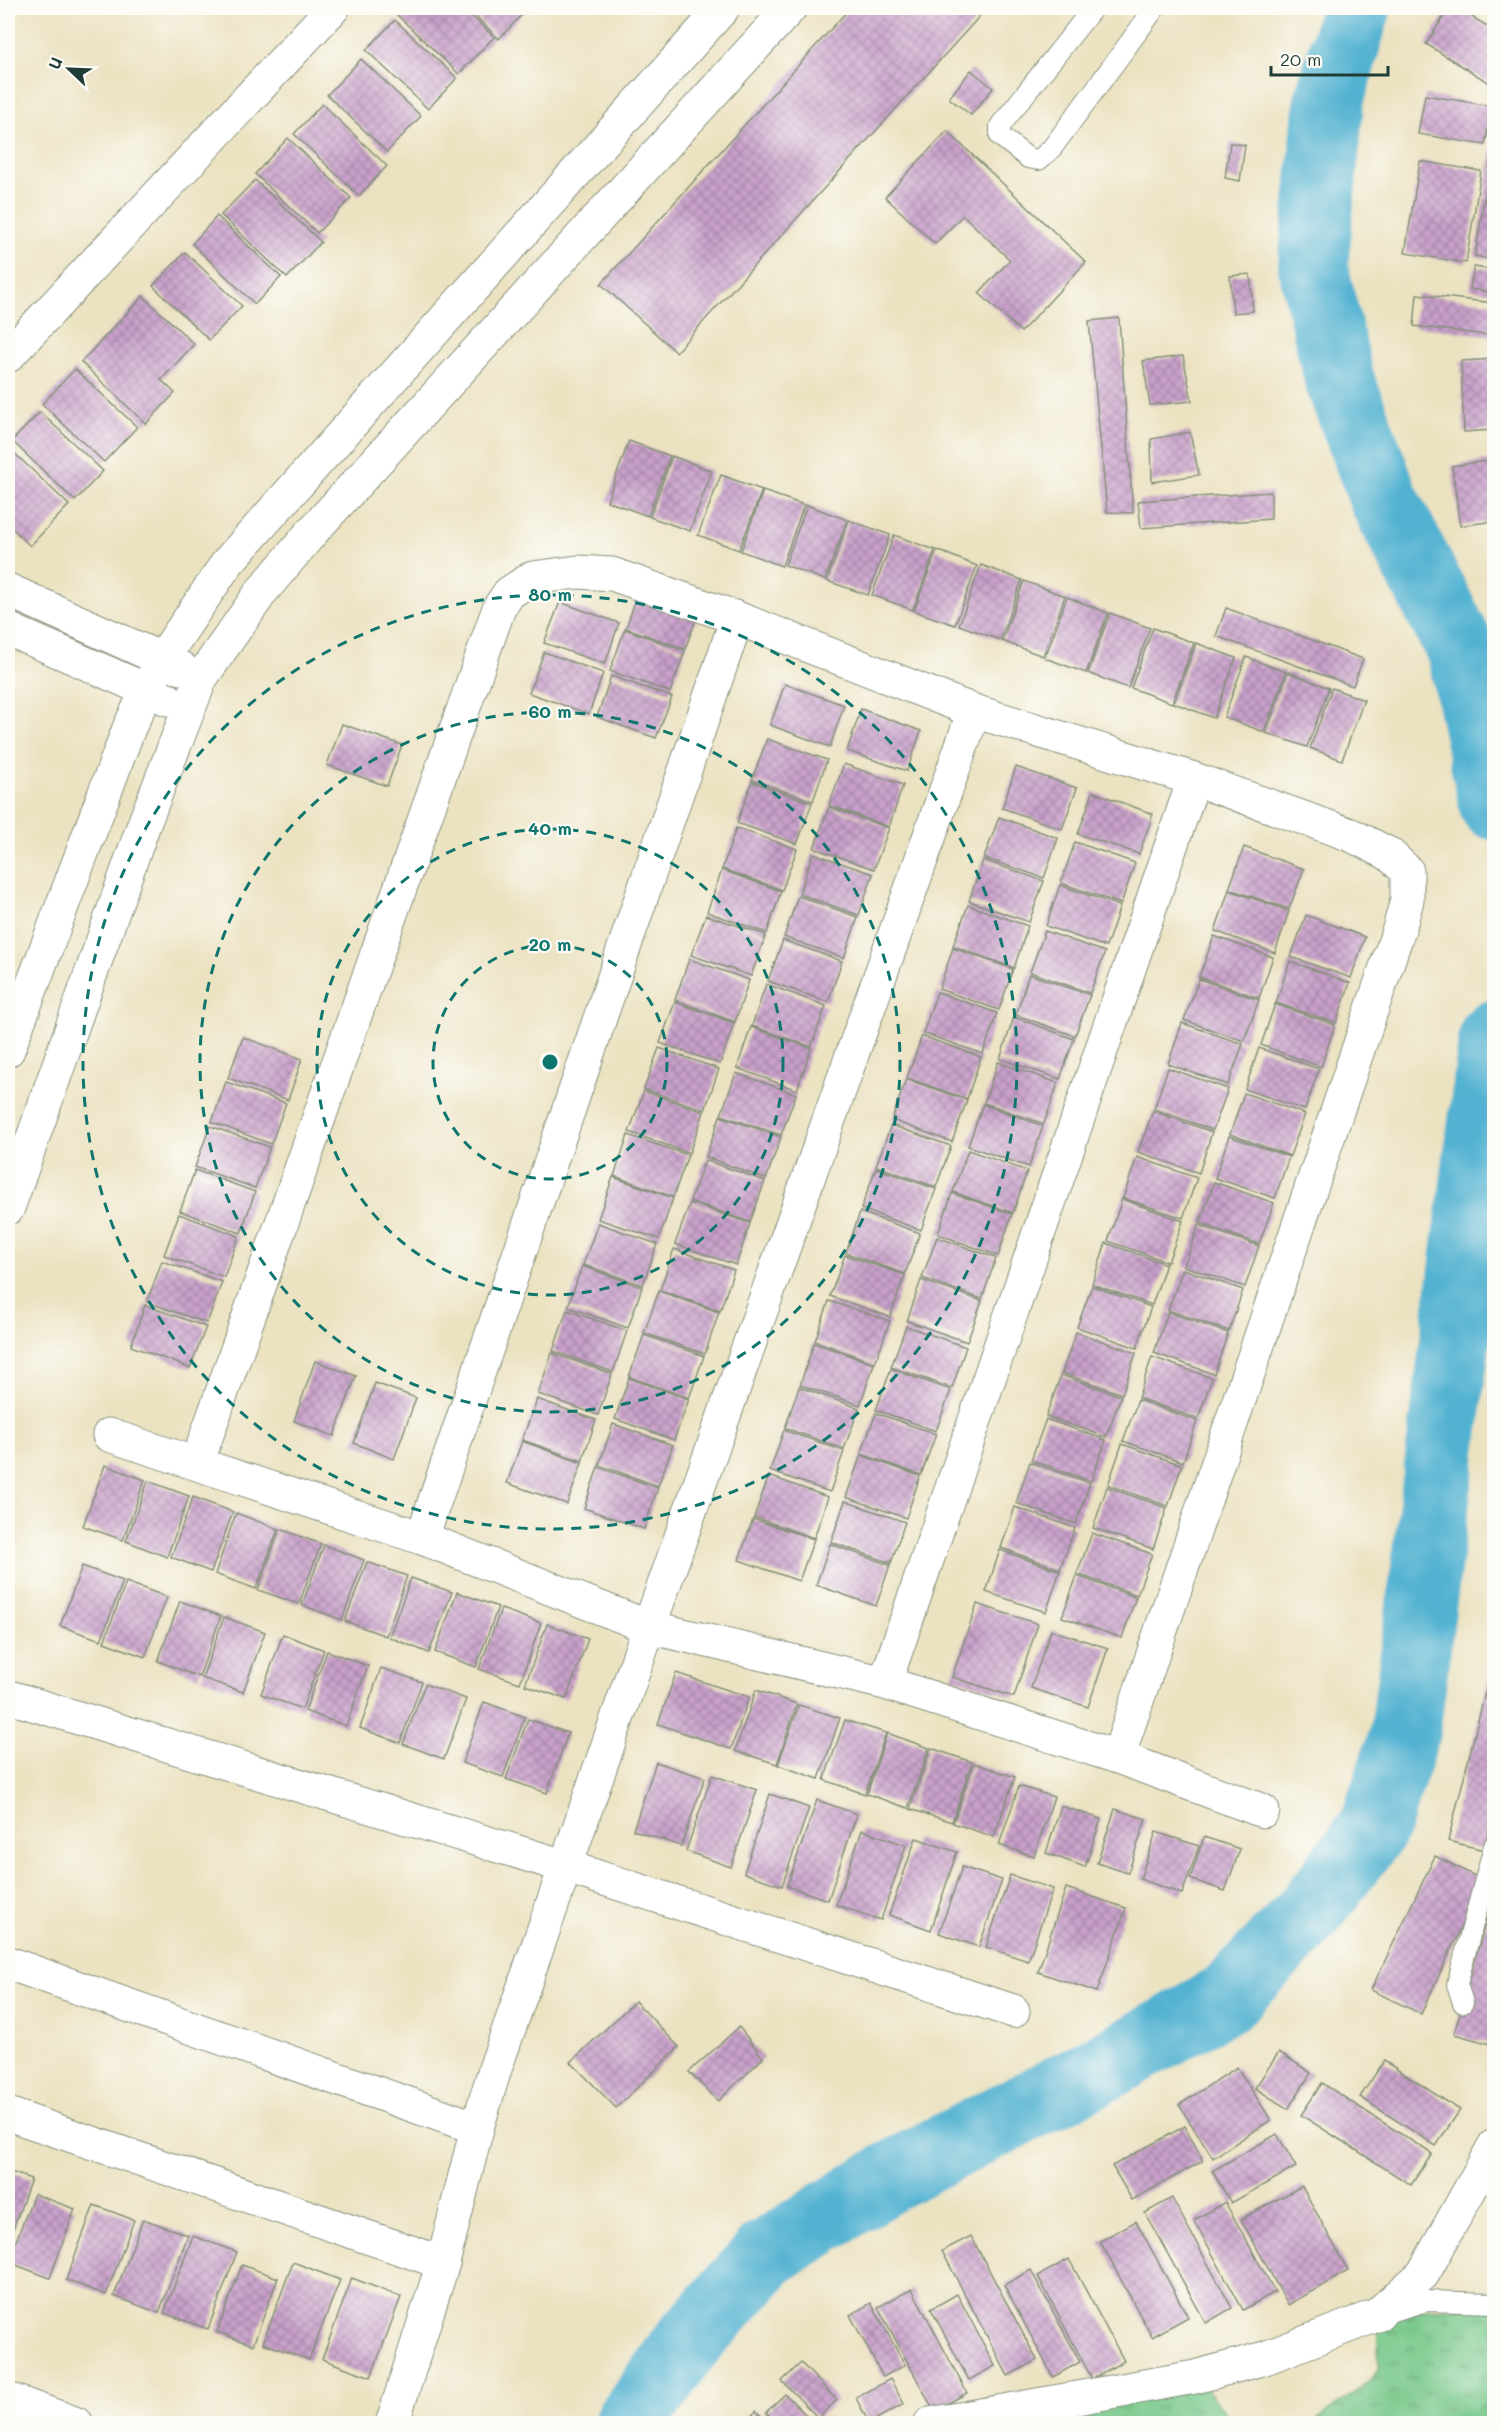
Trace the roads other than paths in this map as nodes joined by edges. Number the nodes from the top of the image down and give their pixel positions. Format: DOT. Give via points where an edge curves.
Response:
graph roads {
  1 [pos="333,8"];
  2 [pos="723,8"];
  3 [pos="790,8"];
  4 [pos="1093,8"];
  5 [pos="1155,8"];
  6 [pos="645,94"];
  7 [pos="681,127"];
  8 [pos="8,356"];
  9 [pos="8,590"];
  10 [pos="737,618"];
  11 [pos="8,629"];
  12 [pos="162,659"];
  13 [pos="147,691"];
  14 [pos="195,692"];
  15 [pos="974,711"];
  16 [pos="1194,779"];
  17 [pos="8,1050"];
  18 [pos="8,1208"];
  19 [pos="109,1435"];
  20 [pos="197,1463"];
  21 [pos="422,1538"];
  22 [pos="649,1627"];
  23 [pos="885,1683"];
  24 [pos="13,1698"];
  25 [pos="1118,1756"];
  26 [pos="1263,1811"];
  27 [pos="1494,1846"];
  28 [pos="567,1867"];
  29 [pos="8,1963"];
  30 [pos="1463,2003"];
  31 [pos="1013,2011"];
  32 [pos="8,2114"];
  33 [pos="477,2128"];
  34 [pos="1494,2146"];
  35 [pos="443,2262"];
  36 [pos="1494,2303"];
  37 [pos="1377,2315"];
  38 [pos="8,2398"];
  39 [pos="77,2424"];
  40 [pos="392,2424"];
  41 [pos="930,2424"];
  1 -- 8 [label="street"];
  2 -- 6 [label="street"];
  3 -- 7 [label="street"];
  4 -- 5 [label="lane" via="1000,126 1000,136 1032,160 1039,160 1052,148"];
  6 -- 7 [label="street"];
  6 -- 12 [label="street" via="227,563"];
  7 -- 14 [label="street" via="312,532 262,591"];
  9 -- 12 [label="street"];
  10 -- 15 [label="street"];
  10 -- 20 [label="street" via="595,571 532,579 509,593 499,608"];
  10 -- 21 [label="street"];
  11 -- 13 [label="street"];
  12 -- 13 [label="street"];
  12 -- 14 [label="street"];
  13 -- 14 [label="street"];
  13 -- 17 [label="street" via="129,729"];
  14 -- 18 [label="street"];
  15 -- 16 [label="street"];
  15 -- 22 [label="street"];
  16 -- 23 [label="street"];
  16 -- 25 [label="street" via="1374,845 1407,871 1407,900"];
  19 -- 20 [label="street"];
  20 -- 21 [label="street"];
  21 -- 22 [label="street"];
  22 -- 23 [label="street"];
  22 -- 28 [label="street"];
  23 -- 25 [label="street"];
  24 -- 28 [label="street"];
  25 -- 26 [label="street"];
  27 -- 30 [label="lane" via="1457,1984"];
  28 -- 31 [label="street"];
  28 -- 33 [label="street"];
  29 -- 33 [label="street"];
  32 -- 35 [label="street"];
  33 -- 35 [label="street"];
  34 -- 37 [label="street" via="1423,2274"];
  35 -- 40 [label="street"];
  36 -- 37 [label="lane" via="1427,2301"];
  37 -- 41 [label="street" via="1265,2358 1195,2377"];
  38 -- 39 [label="street"];
}
